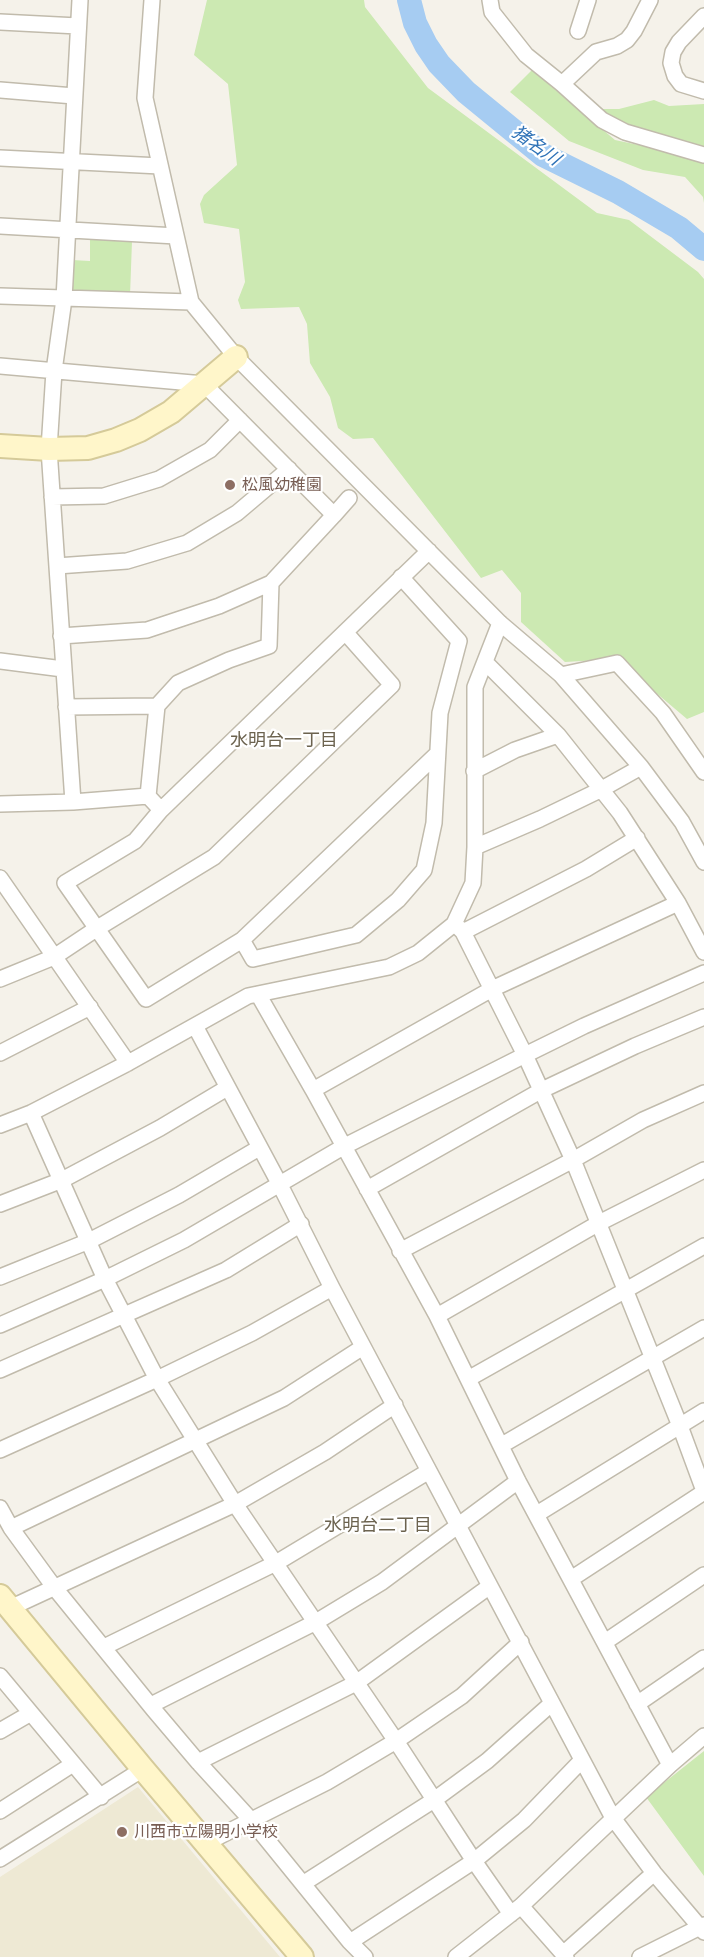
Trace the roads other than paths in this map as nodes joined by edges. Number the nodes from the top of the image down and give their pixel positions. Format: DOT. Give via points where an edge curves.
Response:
graph roads {
  1 [pos="80,0"];
  2 [pos="152,0"];
  3 [pos="490,0"];
  4 [pos="650,0"];
  5 [pos="585,1"];
  6 [pos="704,16"];
  7 [pos="0,22"];
  8 [pos="78,26"];
  9 [pos="578,31"];
  10 [pos="562,84"];
  11 [pos="0,90"];
  12 [pos="704,91"];
  13 [pos="74,96"];
  14 [pos="704,155"];
  15 [pos="0,158"];
  16 [pos="72,161"];
  17 [pos="160,166"];
  18 [pos="0,226"];
  19 [pos="68,230"];
  20 [pos="176,236"];
  21 [pos="0,296"];
  22 [pos="64,299"];
  23 [pos="191,302"];
  24 [pos="236,357"];
  25 [pos="0,366"];
  26 [pos="54,371"];
  27 [pos="204,384"];
  28 [pos="240,420"];
  29 [pos="0,446"];
  30 [pos="49,449"];
  31 [pos="289,469"];
  32 [pos="52,497"];
  33 [pos="350,498"];
  34 [pos="334,515"];
  35 [pos="429,551"];
  36 [pos="57,566"];
  37 [pos="401,578"];
  38 [pos="271,583"];
  39 [pos="500,623"];
  40 [pos="345,632"];
  41 [pos="61,636"];
  42 [pos="0,661"];
  43 [pos="485,662"];
  44 [pos="63,669"];
  45 [pos="561,675"];
  46 [pos="157,706"];
  47 [pos="66,707"];
  48 [pos="558,735"];
  49 [pos="437,754"];
  50 [pos="641,767"];
  51 [pos="474,771"];
  52 [pos="704,772"];
  53 [pos="600,790"];
  54 [pos="148,796"];
  55 [pos="73,802"];
  56 [pos="0,804"];
  57 [pos="161,810"];
  58 [pos="637,838"];
  59 [pos="475,847"];
  60 [pos="704,862"];
  61 [pos="0,878"];
  62 [pos="7,902"];
  63 [pos="678,903"];
  64 [pos="458,928"];
  65 [pos="96,929"];
  66 [pos="242,940"];
  67 [pos="704,952"];
  68 [pos="54,957"];
  69 [pos="704,973"];
  70 [pos="0,979"];
  71 [pos="492,989"];
  72 [pos="258,994"];
  73 [pos="90,1006"];
  74 [pos="704,1017"];
  75 [pos="195,1026"];
  76 [pos="0,1053"];
  77 [pos="525,1055"];
  78 [pos="128,1063"];
  79 [pos="227,1088"];
  80 [pos="313,1090"];
  81 [pos="542,1090"];
  82 [pos="704,1093"];
  83 [pos="31,1113"];
  84 [pos="0,1125"];
  85 [pos="343,1147"];
  86 [pos="259,1148"];
  87 [pos="573,1160"];
  88 [pos="704,1170"];
  89 [pos="62,1180"];
  90 [pos="279,1183"];
  91 [pos="367,1189"];
  92 [pos="0,1204"];
  93 [pos="599,1223"];
  94 [pos="301,1224"];
  95 [pos="89,1241"];
  96 [pos="704,1246"];
  97 [pos="400,1251"];
  98 [pos="0,1278"];
  99 [pos="105,1279"];
  100 [pos="332,1288"];
  101 [pos="627,1291"];
  102 [pos="124,1316"];
  103 [pos="437,1316"];
  104 [pos="0,1325"];
  105 [pos="704,1328"];
  106 [pos="363,1347"];
  107 [pos="654,1358"];
  108 [pos="0,1370"];
  109 [pos="468,1379"];
  110 [pos="157,1380"];
  111 [pos="395,1405"];
  112 [pos="704,1412"];
  113 [pos="680,1426"];
  114 [pos="195,1441"];
  115 [pos="502,1445"];
  116 [pos="0,1450"];
  117 [pos="429,1471"];
  118 [pos="518,1481"];
  119 [pos="704,1492"];
  120 [pos="236,1504"];
  121 [pos="0,1508"];
  122 [pos="537,1514"];
  123 [pos="459,1525"];
  124 [pos="11,1528"];
  125 [pos="276,1563"];
  126 [pos="704,1575"];
  127 [pos="571,1578"];
  128 [pos="490,1586"];
  129 [pos="54,1587"];
  130 [pos="5,1602"];
  131 [pos="316,1623"];
  132 [pos="521,1642"];
  133 [pos="605,1642"];
  134 [pos="104,1647"];
  135 [pos="704,1658"];
  136 [pos="0,1676"];
  137 [pos="356,1683"];
  138 [pos="551,1704"];
  139 [pos="637,1704"];
  140 [pos="151,1705"];
  141 [pos="31,1713"];
  142 [pos="0,1731"];
  143 [pos="704,1737"];
  144 [pos="396,1740"];
  145 [pos="582,1760"];
  146 [pos="198,1762"];
  147 [pos="73,1764"];
  148 [pos="670,1765"];
  149 [pos="143,1769"];
  150 [pos="101,1797"];
  151 [pos="434,1800"];
  152 [pos="0,1811"];
  153 [pos="613,1818"];
  154 [pos="251,1820"];
  155 [pos="206,1843"];
  156 [pos="0,1859"];
  157 [pos="474,1861"];
  158 [pos="654,1873"];
  159 [pos="304,1883"];
  160 [pos="516,1910"];
  161 [pos="703,1928"];
  162 [pos="350,1942"];
  163 [pos="564,1956"];
  164 [pos="302,1957"];
  165 [pos="365,1957"];
  166 [pos="456,1957"];
  167 [pos="640,1957"];
  1 -- 8 [label="street"];
  2 -- 17 [label="street" via="145,98"];
  3 -- 10 [label="street" via="492,12 526,55"];
  4 -- 10 [label="street" via="627,40 596,52"];
  5 -- 9 [label="street"];
  6 -- 12 [label="street" via="679,42 671,63 681,84"];
  7 -- 8 [label="street"];
  8 -- 13 [label="street"];
  10 -- 14 [label="street" via="602,120 625,132"];
  11 -- 13 [label="street"];
  13 -- 16 [label="street"];
  15 -- 16 [label="street"];
  16 -- 17 [label="street"];
  16 -- 19 [label="street"];
  17 -- 20 [label="street"];
  18 -- 19 [label="street"];
  19 -- 20 [label="street"];
  19 -- 22 [label="street"];
  20 -- 23 [label="street"];
  21 -- 22 [label="street"];
  22 -- 23 [label="street"];
  22 -- 26 [label="street"];
  23 -- 24 [label="street"];
  24 -- 27 [label="street"];
  24 -- 35 [label="street"];
  25 -- 26 [label="street"];
  26 -- 27 [label="street"];
  26 -- 30 [label="street"];
  27 -- 28 [label="street"];
  27 -- 30 [label="street" via="171,412 132,434 88,448"];
  28 -- 31 [label="street"];
  28 -- 32 [label="street" via="210,450 159,479 104,496"];
  29 -- 30 [label="street"];
  30 -- 32 [label="street"];
  31 -- 34 [label="street"];
  31 -- 36 [label="street" via="237,513 187,543 127,561"];
  32 -- 36 [label="street"];
  33 -- 34 [label="street"];
  34 -- 38 [label="street"];
  35 -- 37 [label="street"];
  35 -- 39 [label="street"];
  36 -- 41 [label="street"];
  37 -- 40 [label="street"];
  37 -- 49 [label="street" via="459,641 440,713"];
  38 -- 41 [label="street" via="219,606 147,630"];
  38 -- 46 [label="street" via="269,646 178,683"];
  39 -- 43 [label="street"];
  39 -- 45 [label="street"];
  40 -- 57 [label="street"];
  40 -- 65 [label="street" via="392,685 214,857"];
  41 -- 44 [label="street"];
  42 -- 44 [label="street"];
  43 -- 48 [label="street"];
  43 -- 51 [label="street" via="475,687"];
  44 -- 47 [label="street"];
  45 -- 50 [label="street"];
  45 -- 52 [label="street" via="617,663 663,713"];
  46 -- 47 [label="street"];
  46 -- 54 [label="street"];
  47 -- 55 [label="street"];
  48 -- 51 [label="street" via="515,750"];
  48 -- 53 [label="street"];
  49 -- 66 [label="street"];
  49 -- 66 [label="street" via="434,823 424,870 398,900 356,935 254,959"];
  50 -- 53 [label="street"];
  50 -- 60 [label="street"];
  51 -- 59 [label="street"];
  53 -- 58 [label="street"];
  53 -- 59 [label="street"];
  54 -- 55 [label="street"];
  54 -- 57 [label="street"];
  55 -- 56 [label="street"];
  57 -- 65 [label="street" via="135,841 65,883"];
  58 -- 63 [label="street"];
  58 -- 64 [label="street" via="586,869"];
  59 -- 64 [label="street" via="473,883"];
  61 -- 62 [label="street"];
  62 -- 68 [label="street"];
  63 -- 67 [label="street"];
  63 -- 71 [label="street"];
  64 -- 71 [label="street"];
  64 -- 72 [label="street" via="389,967"];
  65 -- 66 [label="street" via="146,999"];
  65 -- 68 [label="street"];
  68 -- 70 [label="street"];
  68 -- 73 [label="street"];
  69 -- 77 [label="street"];
  71 -- 77 [label="street"];
  71 -- 80 [label="street"];
  72 -- 75 [label="street"];
  72 -- 80 [label="street"];
  73 -- 76 [label="street"];
  73 -- 78 [label="street"];
  74 -- 81 [label="street"];
  75 -- 78 [label="street"];
  75 -- 79 [label="street"];
  77 -- 81 [label="street"];
  77 -- 85 [label="street"];
  78 -- 83 [label="street"];
  79 -- 86 [label="street"];
  79 -- 89 [label="street"];
  80 -- 85 [label="street"];
  81 -- 87 [label="street"];
  81 -- 91 [label="street"];
  82 -- 87 [label="street" via="643,1120"];
  83 -- 84 [label="street"];
  83 -- 89 [label="street"];
  85 -- 90 [label="street"];
  85 -- 91 [label="street"];
  86 -- 90 [label="street"];
  86 -- 95 [label="street"];
  87 -- 93 [label="street"];
  87 -- 97 [label="street"];
  88 -- 93 [label="street"];
  89 -- 92 [label="street"];
  89 -- 95 [label="street"];
  90 -- 94 [label="street"];
  90 -- 99 [label="street" via="184,1240"];
  91 -- 97 [label="street"];
  93 -- 101 [label="street"];
  93 -- 103 [label="street"];
  94 -- 100 [label="street"];
  94 -- 102 [label="street" via="226,1270"];
  95 -- 98 [label="street"];
  95 -- 99 [label="street"];
  96 -- 101 [label="street"];
  97 -- 103 [label="street"];
  99 -- 102 [label="street"];
  99 -- 104 [label="street"];
  100 -- 106 [label="street"];
  100 -- 110 [label="street"];
  101 -- 107 [label="street"];
  101 -- 109 [label="street"];
  102 -- 108 [label="street"];
  102 -- 110 [label="street"];
  103 -- 109 [label="street"];
  105 -- 107 [label="street"];
  106 -- 111 [label="street"];
  106 -- 114 [label="street" via="284,1398"];
  107 -- 113 [label="street"];
  107 -- 115 [label="street"];
  109 -- 115 [label="street"];
  110 -- 114 [label="street"];
  110 -- 116 [label="street"];
  111 -- 117 [label="street"];
  111 -- 120 [label="street"];
  112 -- 113 [label="street"];
  113 -- 119 [label="street"];
  113 -- 122 [label="street"];
  114 -- 120 [label="street"];
  114 -- 124 [label="street"];
  115 -- 118 [label="street"];
  117 -- 123 [label="street"];
  117 -- 125 [label="street"];
  118 -- 122 [label="street"];
  118 -- 123 [label="street"];
  119 -- 127 [label="street"];
  120 -- 125 [label="street"];
  120 -- 129 [label="street"];
  121 -- 124 [label="street"];
  122 -- 127 [label="street"];
  123 -- 128 [label="street"];
  123 -- 131 [label="street" via="382,1582"];
  124 -- 129 [label="street"];
  125 -- 131 [label="street"];
  125 -- 134 [label="street"];
  126 -- 133 [label="street"];
  127 -- 133 [label="street"];
  128 -- 132 [label="street"];
  128 -- 137 [label="street"];
  129 -- 130 [label="street"];
  129 -- 134 [label="street"];
  130 -- 149 [label="street"];
  131 -- 137 [label="street"];
  131 -- 140 [label="street"];
  132 -- 138 [label="street"];
  132 -- 144 [label="street" via="462,1696"];
  133 -- 139 [label="street"];
  134 -- 140 [label="street"];
  135 -- 139 [label="street"];
  136 -- 141 [label="street"];
  137 -- 144 [label="street"];
  137 -- 146 [label="street"];
  138 -- 145 [label="street"];
  138 -- 151 [label="street" via="487,1761"];
  139 -- 148 [label="street"];
  140 -- 146 [label="street"];
  141 -- 142 [label="street"];
  141 -- 147 [label="street"];
  143 -- 148 [label="street"];
  144 -- 151 [label="street"];
  144 -- 154 [label="street" via="327,1782"];
  145 -- 153 [label="street"];
  145 -- 157 [label="street" via="524,1820"];
  146 -- 154 [label="street"];
  147 -- 150 [label="street"];
  147 -- 152 [label="street"];
  148 -- 153 [label="street"];
  149 -- 150 [label="street"];
  149 -- 155 [label="street"];
  150 -- 156 [label="street"];
  151 -- 157 [label="street"];
  151 -- 159 [label="street"];
  153 -- 158 [label="street"];
  153 -- 160 [label="street"];
  154 -- 155 [label="street"];
  154 -- 159 [label="street"];
  155 -- 164 [label="street"];
  157 -- 160 [label="street"];
  157 -- 162 [label="street"];
  158 -- 161 [label="street"];
  158 -- 163 [label="street"];
  159 -- 162 [label="street"];
  160 -- 163 [label="street"];
  160 -- 166 [label="street"];
  161 -- 167 [label="street"];
  162 -- 165 [label="street"];
}
